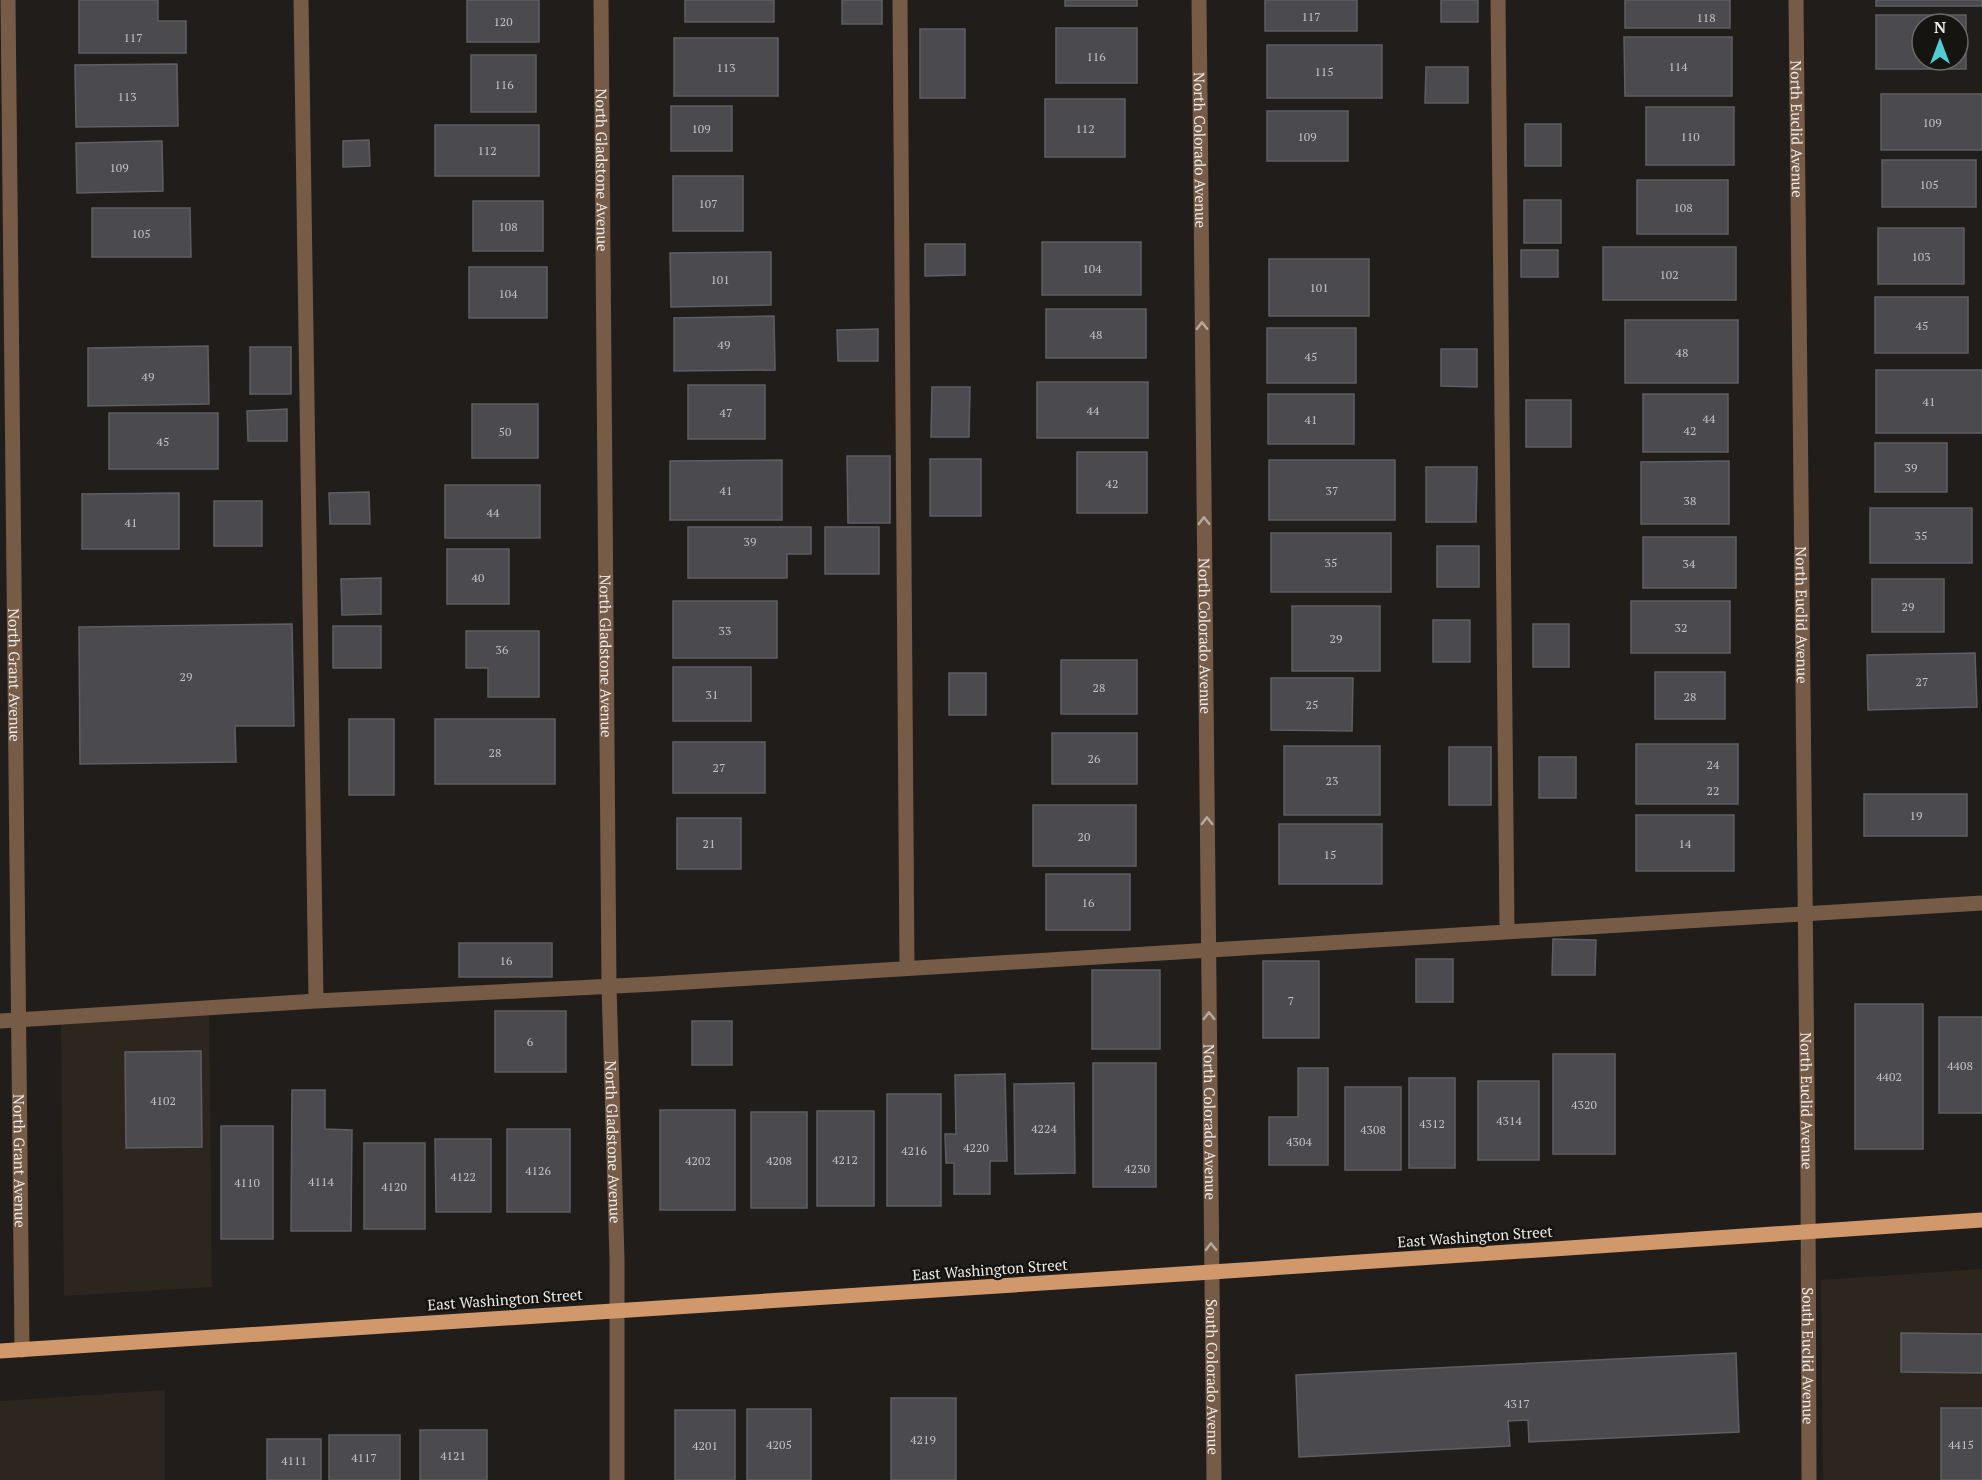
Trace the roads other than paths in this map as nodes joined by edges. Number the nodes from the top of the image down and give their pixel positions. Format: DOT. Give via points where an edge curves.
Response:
graph roads {
  1 [pos="8,0"];
  2 [pos="301,0"];
  3 [pos="601,0"];
  4 [pos="900,0"];
  5 [pos="1199,0"];
  6 [pos="1498,0"];
  7 [pos="1796,0"];
  8 [pos="1982,903"];
  9 [pos="1805,913"];
  10 [pos="1508,930"];
  11 [pos="1208,950"];
  12 [pos="907,968"];
  13 [pos="609,986"];
  14 [pos="316,1001"];
  15 [pos="20,1019"];
  16 [pos="0,1021"];
  17 [pos="1982,1220"];
  18 [pos="1808,1231"];
  19 [pos="1212,1272"];
  20 [pos="616,1310"];
  21 [pos="22,1350"];
  22 [pos="0,1351"];
  23 [pos="617,1480"];
  24 [pos="1214,1480"];
  25 [pos="1809,1480"];
  1 -- 15 [label="street, North Grant Avenue"];
  2 -- 14 [label="street"];
  3 -- 13 [label="street, North Gladstone Avenue"];
  4 -- 12 [label="street"];
  11 -- 5 [label="street, North Colorado Avenue, one-way"];
  6 -- 10 [label="street"];
  7 -- 9 [label="street, North Euclid Avenue"];
  8 -- 9 [label="street"];
  9 -- 10 [label="street"];
  9 -- 18 [label="street, North Euclid Avenue"];
  10 -- 11 [label="street"];
  11 -- 12 [label="street"];
  19 -- 11 [label="street, North Colorado Avenue, one-way"];
  12 -- 13 [label="street"];
  13 -- 14 [label="street"];
  13 -- 20 [label="street, North Gladstone Avenue"];
  14 -- 15 [label="street"];
  15 -- 16 [label="street"];
  15 -- 21 [label="street, North Grant Avenue"];
  17 -- 18 [label="main road, East Washington Street"];
  18 -- 19 [label="main road, East Washington Street"];
  18 -- 25 [label="street, South Euclid Avenue"];
  19 -- 20 [label="main road, East Washington Street"];
  19 -- 24 [label="street, South Colorado Avenue"];
  20 -- 21 [label="main road, East Washington Street"];
  20 -- 23 [label="street, North Gladstone Avenue"];
  21 -- 22 [label="main road, East Washington Street"];
}
